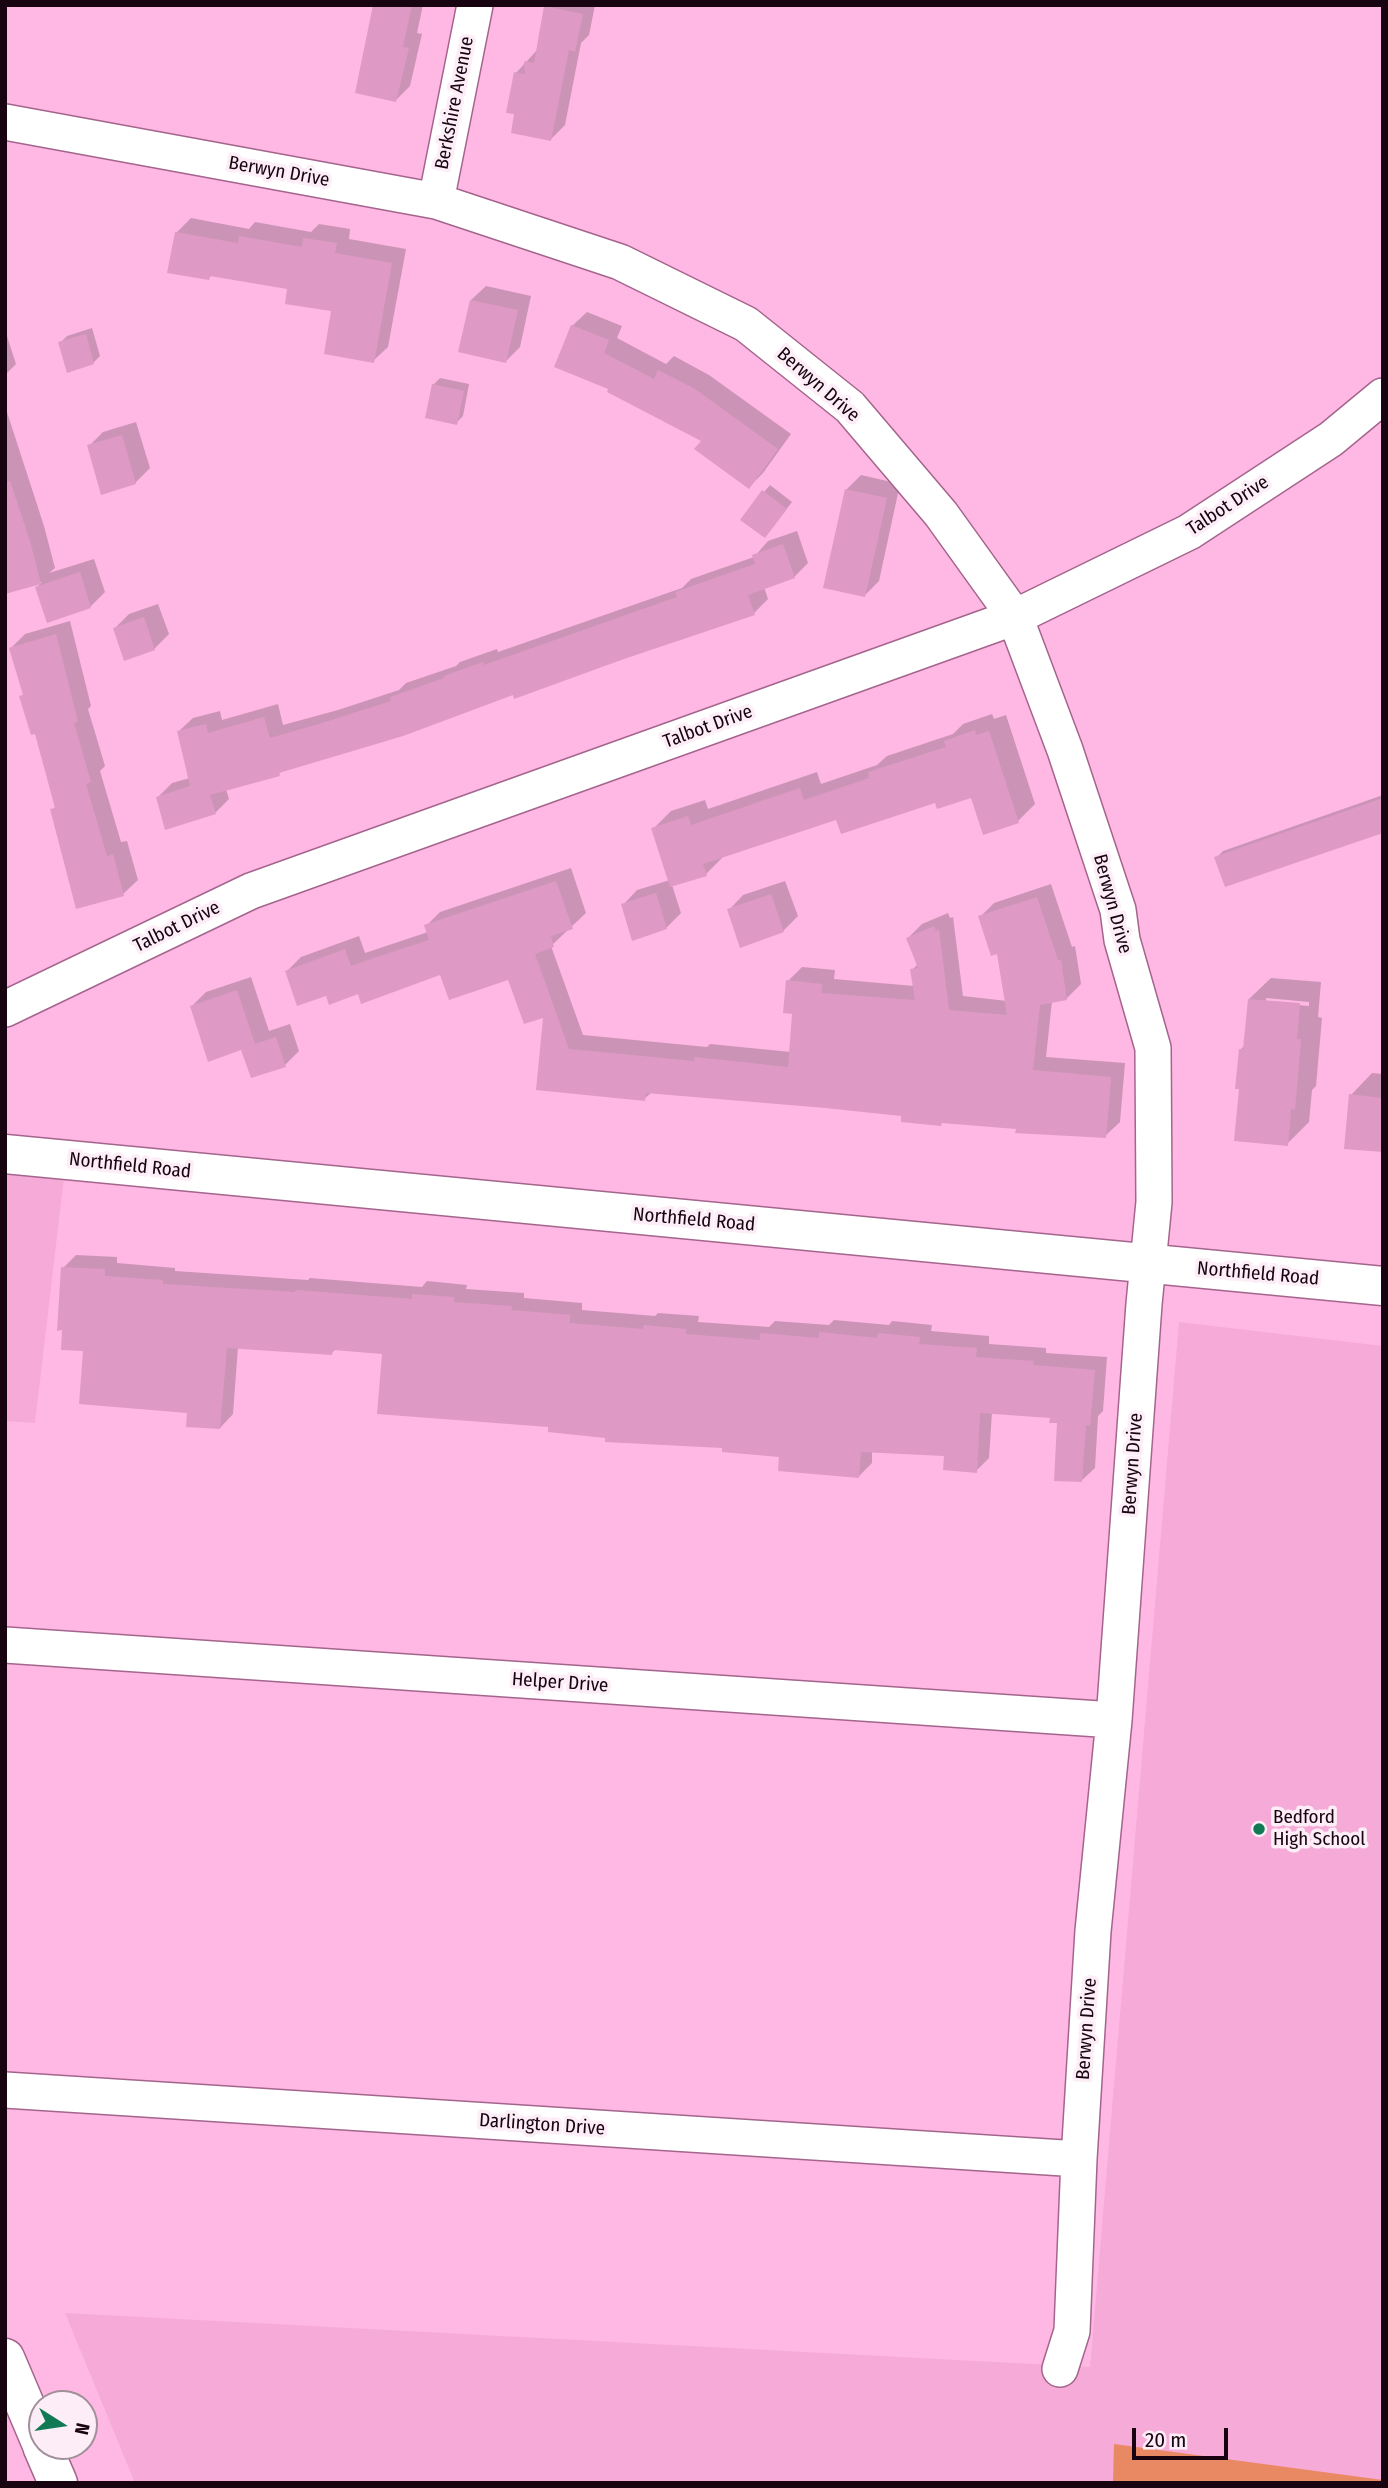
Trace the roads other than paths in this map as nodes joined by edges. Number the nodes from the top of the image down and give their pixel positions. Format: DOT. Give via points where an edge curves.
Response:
graph roads {
  1 [pos="475,5"];
  2 [pos="5,122"];
  3 [pos="436,201"];
  4 [pos="1383,396"];
  5 [pos="1015,617"];
  6 [pos="5,1009"];
  7 [pos="5,1154"];
  8 [pos="1149,1264"];
  9 [pos="1383,1286"];
  10 [pos="5,1646"];
  11 [pos="1114,1720"];
  12 [pos="5,2090"];
  13 [pos="1079,2159"];
  14 [pos="5,2358"];
  15 [pos="1059,2369"];
  16 [pos="28,2413"];
  17 [pos="48,2460"];
  18 [pos="58,2483"];
  1 -- 3 [label="street, Berkshire Avenue"];
  2 -- 3 [label="street, Berwyn Drive"];
  3 -- 5 [label="street, Berwyn Drive" via="620,262 746,324 850,407 941,514"];
  4 -- 5 [label="street, Talbot Drive" via="1331,439 1189,532"];
  5 -- 6 [label="street, Talbot Drive" via="251,891"];
  5 -- 8 [label="street, Berwyn Drive" via="1118,910 1153,1048 1154,1202"];
  7 -- 8 [label="main road, Northfield Road"];
  8 -- 9 [label="main road, Northfield Road"];
  8 -- 11 [label="street, Berwyn Drive"];
  10 -- 11 [label="street, Helper Drive"];
  11 -- 13 [label="street, Berwyn Drive" via="1093,1931"];
  12 -- 13 [label="street, Darlington Drive"];
  13 -- 15 [label="street, Berwyn Drive" via="1072,2332"];
  14 -- 16 [label="main road"];
  17 -- 18 [label="main road"];
}
